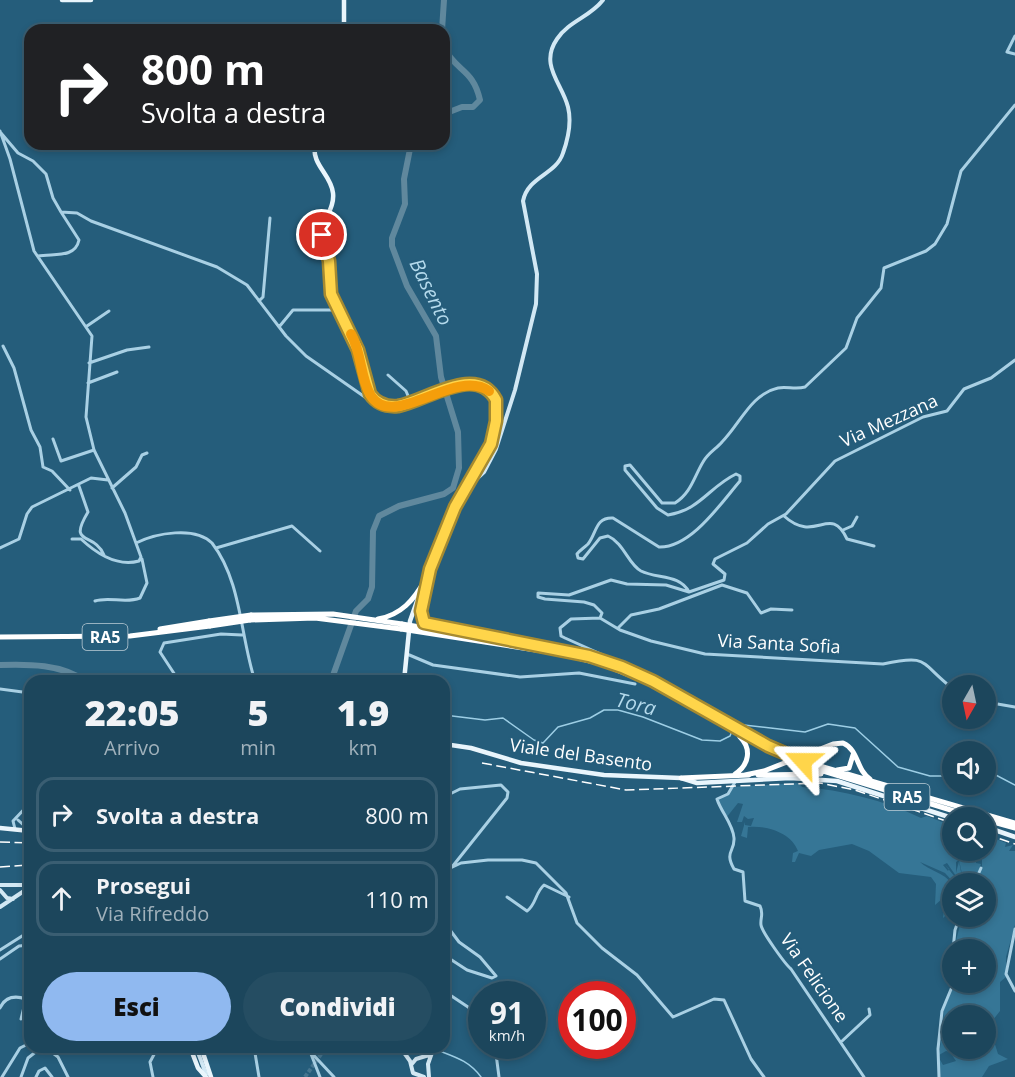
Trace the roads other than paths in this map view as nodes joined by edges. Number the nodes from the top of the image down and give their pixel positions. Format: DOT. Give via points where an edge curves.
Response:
graph roads {
  1 [pos="62,0"];
  2 [pos="91,0"];
  3 [pos="344,0"];
  4 [pos="603,0"];
  5 [pos="344,24"];
  6 [pos="1015,36"];
  7 [pos="1015,54"];
  8 [pos="1015,105"];
  9 [pos="0,132"];
  10 [pos="315,150"];
  11 [pos="62,212"];
  12 [pos="270,218"];
  13 [pos="38,256"];
  14 [pos="259,301"];
  15 [pos="338,310"];
  16 [pos="108,311"];
  17 [pos="87,326"];
  18 [pos="279,327"];
  19 [pos="3,346"];
  20 [pos="149,347"];
  21 [pos="1015,360"];
  22 [pos="89,363"];
  23 [pos="117,372"];
  24 [pos="388,375"];
  25 [pos="88,382"];
  26 [pos="411,403"];
  27 [pos="382,409"];
  28 [pos="52,439"];
  29 [pos="94,450"];
  30 [pos="147,453"];
  31 [pos="108,480"];
  32 [pos="79,486"];
  33 [pos="112,488"];
  34 [pos="467,488"];
  35 [pos="70,490"];
  36 [pos="784,516"];
  37 [pos="857,517"];
  38 [pos="843,530"];
  39 [pos="72,539"];
  40 [pos="136,543"];
  41 [pos="874,546"];
  42 [pos="0,548"];
  43 [pos="216,548"];
  44 [pos="320,551"];
  45 [pos="105,556"];
  46 [pos="141,557"];
  47 [pos="430,569"];
  48 [pos="425,580"];
  49 [pos="711,584"];
  50 [pos="722,585"];
  51 [pos="689,592"];
  52 [pos="95,602"];
  53 [pos="792,610"];
  54 [pos="600,618"];
  55 [pos="368,621"];
  56 [pos="401,626"];
  57 [pos="618,628"];
  58 [pos="0,635"];
  59 [pos="242,635"];
  60 [pos="485,638"];
  61 [pos="407,654"];
  62 [pos="632,668"];
  63 [pos="175,675"];
  64 [pos="253,675"];
  65 [pos="405,675"];
  66 [pos="632,678"];
  67 [pos="942,679"];
  68 [pos="0,689"];
  69 [pos="24,692"];
  70 [pos="996,704"];
  71 [pos="1015,707"];
  72 [pos="734,731"];
  73 [pos="743,734"];
  74 [pos="450,745"];
  75 [pos="852,750"];
  76 [pos="800,762"];
  77 [pos="821,768"];
  78 [pos="746,775"];
  79 [pos="728,776"];
  80 [pos="837,777"];
  81 [pos="681,778"];
  82 [pos="734,783"];
  83 [pos="909,793"];
  84 [pos="450,794"];
  85 [pos="942,808"];
  86 [pos="24,811"];
  87 [pos="942,815"];
  88 [pos="18,819"];
  89 [pos="13,821"];
  90 [pos="996,823"];
  91 [pos="1015,823"];
  92 [pos="24,825"];
  93 [pos="1,828"];
  94 [pos="1015,828"];
  95 [pos="15,829"];
  96 [pos="24,830"];
  97 [pos="996,830"];
  98 [pos="1015,837"];
  99 [pos="452,867"];
  100 [pos="981,868"];
  101 [pos="979,873"];
  102 [pos="11,884"];
  103 [pos="0,885"];
  104 [pos="24,885"];
  105 [pos="24,891"];
  106 [pos="3,893"];
  107 [pos="507,897"];
  108 [pos="569,897"];
  109 [pos="15,898"];
  110 [pos="0,907"];
  111 [pos="1015,929"];
  112 [pos="450,930"];
  113 [pos="24,935"];
  114 [pos="24,946"];
  115 [pos="0,950"];
  116 [pos="0,959"];
  117 [pos="450,959"];
  118 [pos="1015,991"];
  119 [pos="949,993"];
  120 [pos="450,995"];
  121 [pos="24,998"];
  122 [pos="24,1007"];
  123 [pos="468,1007"];
  124 [pos="0,1008"];
  125 [pos="869,1009"];
  126 [pos="21,1019"];
  127 [pos="842,1042"];
  128 [pos="24,1046"];
  129 [pos="35,1053"];
  130 [pos="52,1053"];
  131 [pos="155,1053"];
  132 [pos="192,1053"];
  133 [pos="198,1053"];
  134 [pos="202,1053"];
  135 [pos="255,1053"];
  136 [pos="310,1053"];
  137 [pos="311,1053"];
  138 [pos="404,1053"];
  139 [pos="410,1053"];
  140 [pos="430,1054"];
  141 [pos="419,1058"];
  142 [pos="497,1059"];
  143 [pos="428,1064"];
  144 [pos="411,1065"];
  145 [pos="428,1070"];
  146 [pos="328,1071"];
  147 [pos="422,1076"];
  148 [pos="2,1077"];
  149 [pos="21,1077"];
  150 [pos="36,1077"];
  151 [pos="52,1077"];
  152 [pos="68,1077"];
  153 [pos="153,1077"];
  154 [pos="208,1077"];
  155 [pos="259,1077"];
  156 [pos="321,1077"];
  157 [pos="334,1077"];
  158 [pos="429,1077"];
  159 [pos="499,1077"];
  160 [pos="764,1077"];
  161 [pos="864,1077"];
  162 [pos="939,1077"];
  1 -- 2 [label="main road"];
  3 -- 5 [label="main road"];
  4 -- 34 [label="main road" via="593,12 565,29 551,50 551,67 567,103 570,123 561,160 530,185 523,201 537,274 536,304 496,449 484,472"];
  6 -- 7 [label="street" via="1007,52"];
  8 -- 51 [label="street" via="961,171 947,224 935,244 884,268 881,288 857,318 846,348 805,387 778,388 748,408 707,455 691,487 675,503 662,503 630,465 625,466 657,508 668,515 695,506 720,483 736,474 740,476 740,481 693,533 666,547 659,547 643,534 610,518 600,521 590,541 577,554 583,559 600,538 608,536 639,570 674,580"];
  9 -- 11 [label="street" via="18,153 46,174"];
  9 -- 13 [label="street"];
  10 -- 15 [label="main road" via="315,159 333,193 322,235 329,261 330,289"];
  11 -- 13 [label="street" via="79,240 76,249 72,253"];
  11 -- 14 [label="street" via="77,213 218,267 247,285"];
  12 -- 14 [label="street" via="263,297"];
  13 -- 17 [label="street"];
  14 -- 18 [label="street"];
  15 -- 18 [label="street" via="293,310"];
  15 -- 26 [label="main road" via="358,350 372,398 387,406"];
  16 -- 17 [label="street"];
  17 -- 22 [label="street" via="93,341"];
  18 -- 27 [label="street" via="306,356"];
  19 -- 35 [label="street" via="14,368 43,467"];
  20 -- 22 [label="street"];
  21 -- 36 [label="street, Via Mezzana" via="988,379 964,389 947,411 923,417 835,461"];
  22 -- 25 [label="street"];
  23 -- 25 [label="street"];
  24 -- 26 [label="street" via="404,388"];
  25 -- 29 [label="street" via="85,412"];
  26 -- 34 [label="main road" via="459,385 484,387 493,394 497,405 491,444"];
  28 -- 29 [label="street" via="61,461"];
  29 -- 31 [label="street"];
  30 -- 33 [label="street"];
  31 -- 32 [label="street" via="91,478"];
  31 -- 33 [label="street"];
  32 -- 35 [label="street"];
  32 -- 45 [label="street" via="88,512 80,523 80,532"];
  33 -- 40 [label="street"];
  34 -- 47 [label="main road" via="455,507"];
  35 -- 42 [label="street" via="32,507 19,539"];
  36 -- 38 [label="street" via="802,528 832,522"];
  36 -- 49 [label="street, Via Mezzana" via="742,546 715,559 713,564 726,577"];
  37 -- 38 [label="street" via="852,526"];
  38 -- 41 [label="street" via="850,540"];
  39 -- 45 [label="street" via="81,538"];
  40 -- 43 [label="street" via="187,533 207,537"];
  40 -- 46 [label="street"];
  43 -- 44 [label="street" via="292,526"];
  43 -- 59 [label="street" via="237,598"];
  45 -- 46 [label="street" via="124,564"];
  46 -- 52 [label="street" via="147,583 140,598 102,598"];
  47 -- 48 [label="main road"];
  47 -- 60 [label="highway" via="422,621 428,626"];
  48 -- 55 [label="highway" via="403,609"];
  48 -- 61 [label="main road" via="410,621"];
  49 -- 50 [label="street"];
  49 -- 51 [label="street"];
  50 -- 53 [label="street" via="747,593 761,613 771,609"];
  50 -- 57 [label="street" via="659,609 631,615"];
  51 -- 54 [label="street, Via Santa Sofia" via="666,585 611,580 569,595 538,593 538,597 545,599 594,605 602,613"];
  54 -- 57 [label="street, Via Santa Sofia"];
  54 -- 62 [label="street" via="571,619 563,623 560,633"];
  55 -- 56 [label="highway, RA5"];
  55 -- 58 [label="highway, RA5, bridge" via="333,617 251,618 123,633"];
  56 -- 60 [label="highway, RA5, bridge"];
  56 -- 72 [label="highway, RA5, bridge" via="602,664 651,684"];
  57 -- 67 [label="street, Via Santa Sofia" via="651,641 705,654 883,664 912,658 923,662"];
  59 -- 63 [label="street" via="221,634 165,643 160,652"];
  59 -- 64 [label="street"];
  60 -- 73 [label="highway, RA5, bridge" via="572,652 622,667"];
  61 -- 65 [label="main road"];
  61 -- 66 [label="street" via="440,666 520,678 579,673 634,684"];
  68 -- 69 [label="street"];
  70 -- 71 [label="street"];
  72 -- 73 [label="highway, RA5"];
  72 -- 79 [label="highway" via="744,740 748,755 742,768"];
  73 -- 76 [label="highway, RA5, bridge"];
  74 -- 81 [label="main road, Viale del Basento" via="522,763 580,772"];
  75 -- 77 [label="highway" via="853,761 845,770"];
  75 -- 78 [label="highway" via="843,743 833,744"];
  75 -- 83 [label="highway" via="867,778"];
  76 -- 77 [label="highway, RA5"];
  76 -- 80 [label="highway, RA5"];
  77 -- 83 [label="highway, RA5"];
  78 -- 79 [label="highway"];
  78 -- 80 [label="highway" via="809,773"];
  79 -- 81 [label="highway"];
  80 -- 85 [label="highway, RA5"];
  81 -- 82 [label="main road, Viale del Basento" via="697,783"];
  82 -- 87 [label="main road, Viale del Basento" via="790,778 837,781"];
  82 -- 127 [label="street, Via Felicione" via="728,794 717,799 732,829 734,840 729,855 734,869 743,872 745,901 763,910 761,927 779,958"];
  83 -- 91 [label="highway, RA5"];
  84 -- 99 [label="street" via="460,789 501,786 508,792"];
  86 -- 88 [label="street"];
  88 -- 89 [label="street"];
  88 -- 92 [label="street"];
  88 -- 95 [label="street"];
  89 -- 93 [label="street"];
  89 -- 95 [label="street"];
  90 -- 94 [label="highway"];
  93 -- 95 [label="main road"];
  95 -- 96 [label="main road"];
  97 -- 98 [label="main road"];
  99 -- 108 [label="street" via="488,860 529,861"];
  100 -- 101 [label="street"];
  102 -- 103 [label="main road"];
  102 -- 104 [label="main road"];
  102 -- 106 [label="main road"];
  102 -- 109 [label="main road" via="18,890"];
  105 -- 109 [label="main road"];
  106 -- 109 [label="main road" via="9,899"];
  106 -- 110 [label="main road"];
  107 -- 108 [label="street" via="525,911 544,885"];
  108 -- 160 [label="street" via="577,923 637,975 673,1017 714,999 724,1000 751,1059"];
  109 -- 110 [label="main road"];
  111 -- 118 [label="street" via="1006,974"];
  112 -- 117 [label="street" via="496,976 467,970"];
  113 -- 115 [label="street"];
  114 -- 116 [label="street"];
  119 -- 162 [label="street" via="942,1011"];
  120 -- 123 [label="street"];
  121 -- 124 [label="street" via="9,998"];
  122 -- 126 [label="street"];
  125 -- 127 [label="street, Via Felicione" via="864,1023"];
  127 -- 161 [label="street, Via Felicione"];
  128 -- 148 [label="street"];
  129 -- 149 [label="street" via="28,1058"];
  130 -- 152 [label="street"];
  131 -- 153 [label="street" via="150,1062"];
  132 -- 154 [label="main road" via="198,1068"];
  133 -- 154 [label="main road"];
  134 -- 154 [label="main road"];
  135 -- 155 [label="street"];
  136 -- 156 [label="street"];
  137 -- 146 [label="street"];
  138 -- 144 [label="main road"];
  139 -- 141 [label="main road"];
  140 -- 141 [label="main road"];
  140 -- 143 [label="main road"];
  141 -- 143 [label="main road"];
  141 -- 144 [label="main road"];
  142 -- 159 [label="street"];
  143 -- 145 [label="main road"];
  144 -- 147 [label="main road" via="414,1073"];
  145 -- 147 [label="main road"];
  145 -- 158 [label="main road"];
  146 -- 156 [label="street" via="323,1071"];
  146 -- 157 [label="street"];
  150 -- 151 [label="street" via="45,1068"];
}
